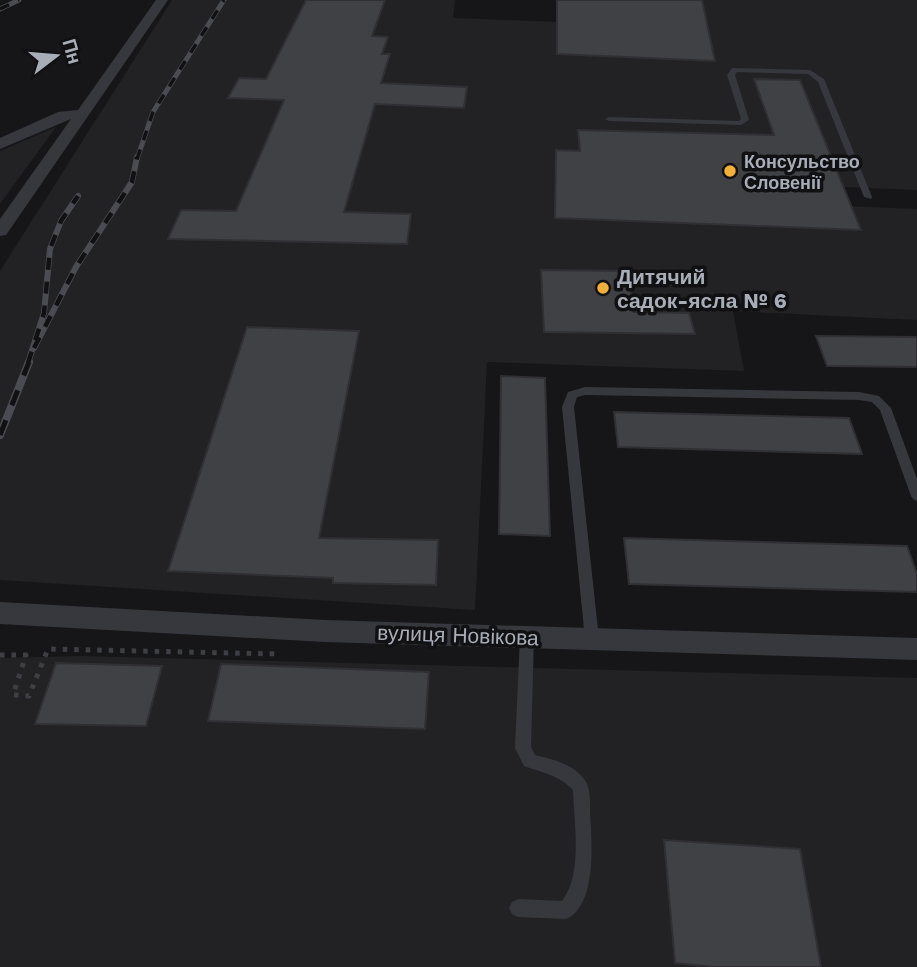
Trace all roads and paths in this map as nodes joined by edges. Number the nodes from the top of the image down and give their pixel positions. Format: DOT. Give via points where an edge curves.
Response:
graph roads {
  1 [pos="162,0"];
  2 [pos="82,114"];
  3 [pos="609,120"];
  4 [pos="0,144"];
  5 [pos="868,197"];
  6 [pos="0,231"];
  7 [pos="917,496"];
  8 [pos="0,613"];
  9 [pos="527,637"];
  10 [pos="592,639"];
  11 [pos="48,649"];
  12 [pos="917,649"];
  13 [pos="0,654"];
  14 [pos="518,908"];
  1 -- 2 [label="street"];
  2 -- 4 [label="street" via="63,115"];
  2 -- 6 [label="street"];
  3 -- 5 [label="lane" via="741,123 745,120 732,75 735,70 810,72 821,81"];
  7 -- 10 [label="lane" via="885,408 875,399 599,391 572,395 568,407"];
  8 -- 9 [label="street, вулиця Новікова"];
  9 -- 10 [label="street, вулиця Новікова"];
  9 -- 14 [label="lane" via="523,748 530,761 556,768 581,788 582,882 577,901 566,910"];
  10 -- 12 [label="street, вулиця Новікова"];
  11 -- 13 [label="path" via="29,696 13,695 26,655"];
}
